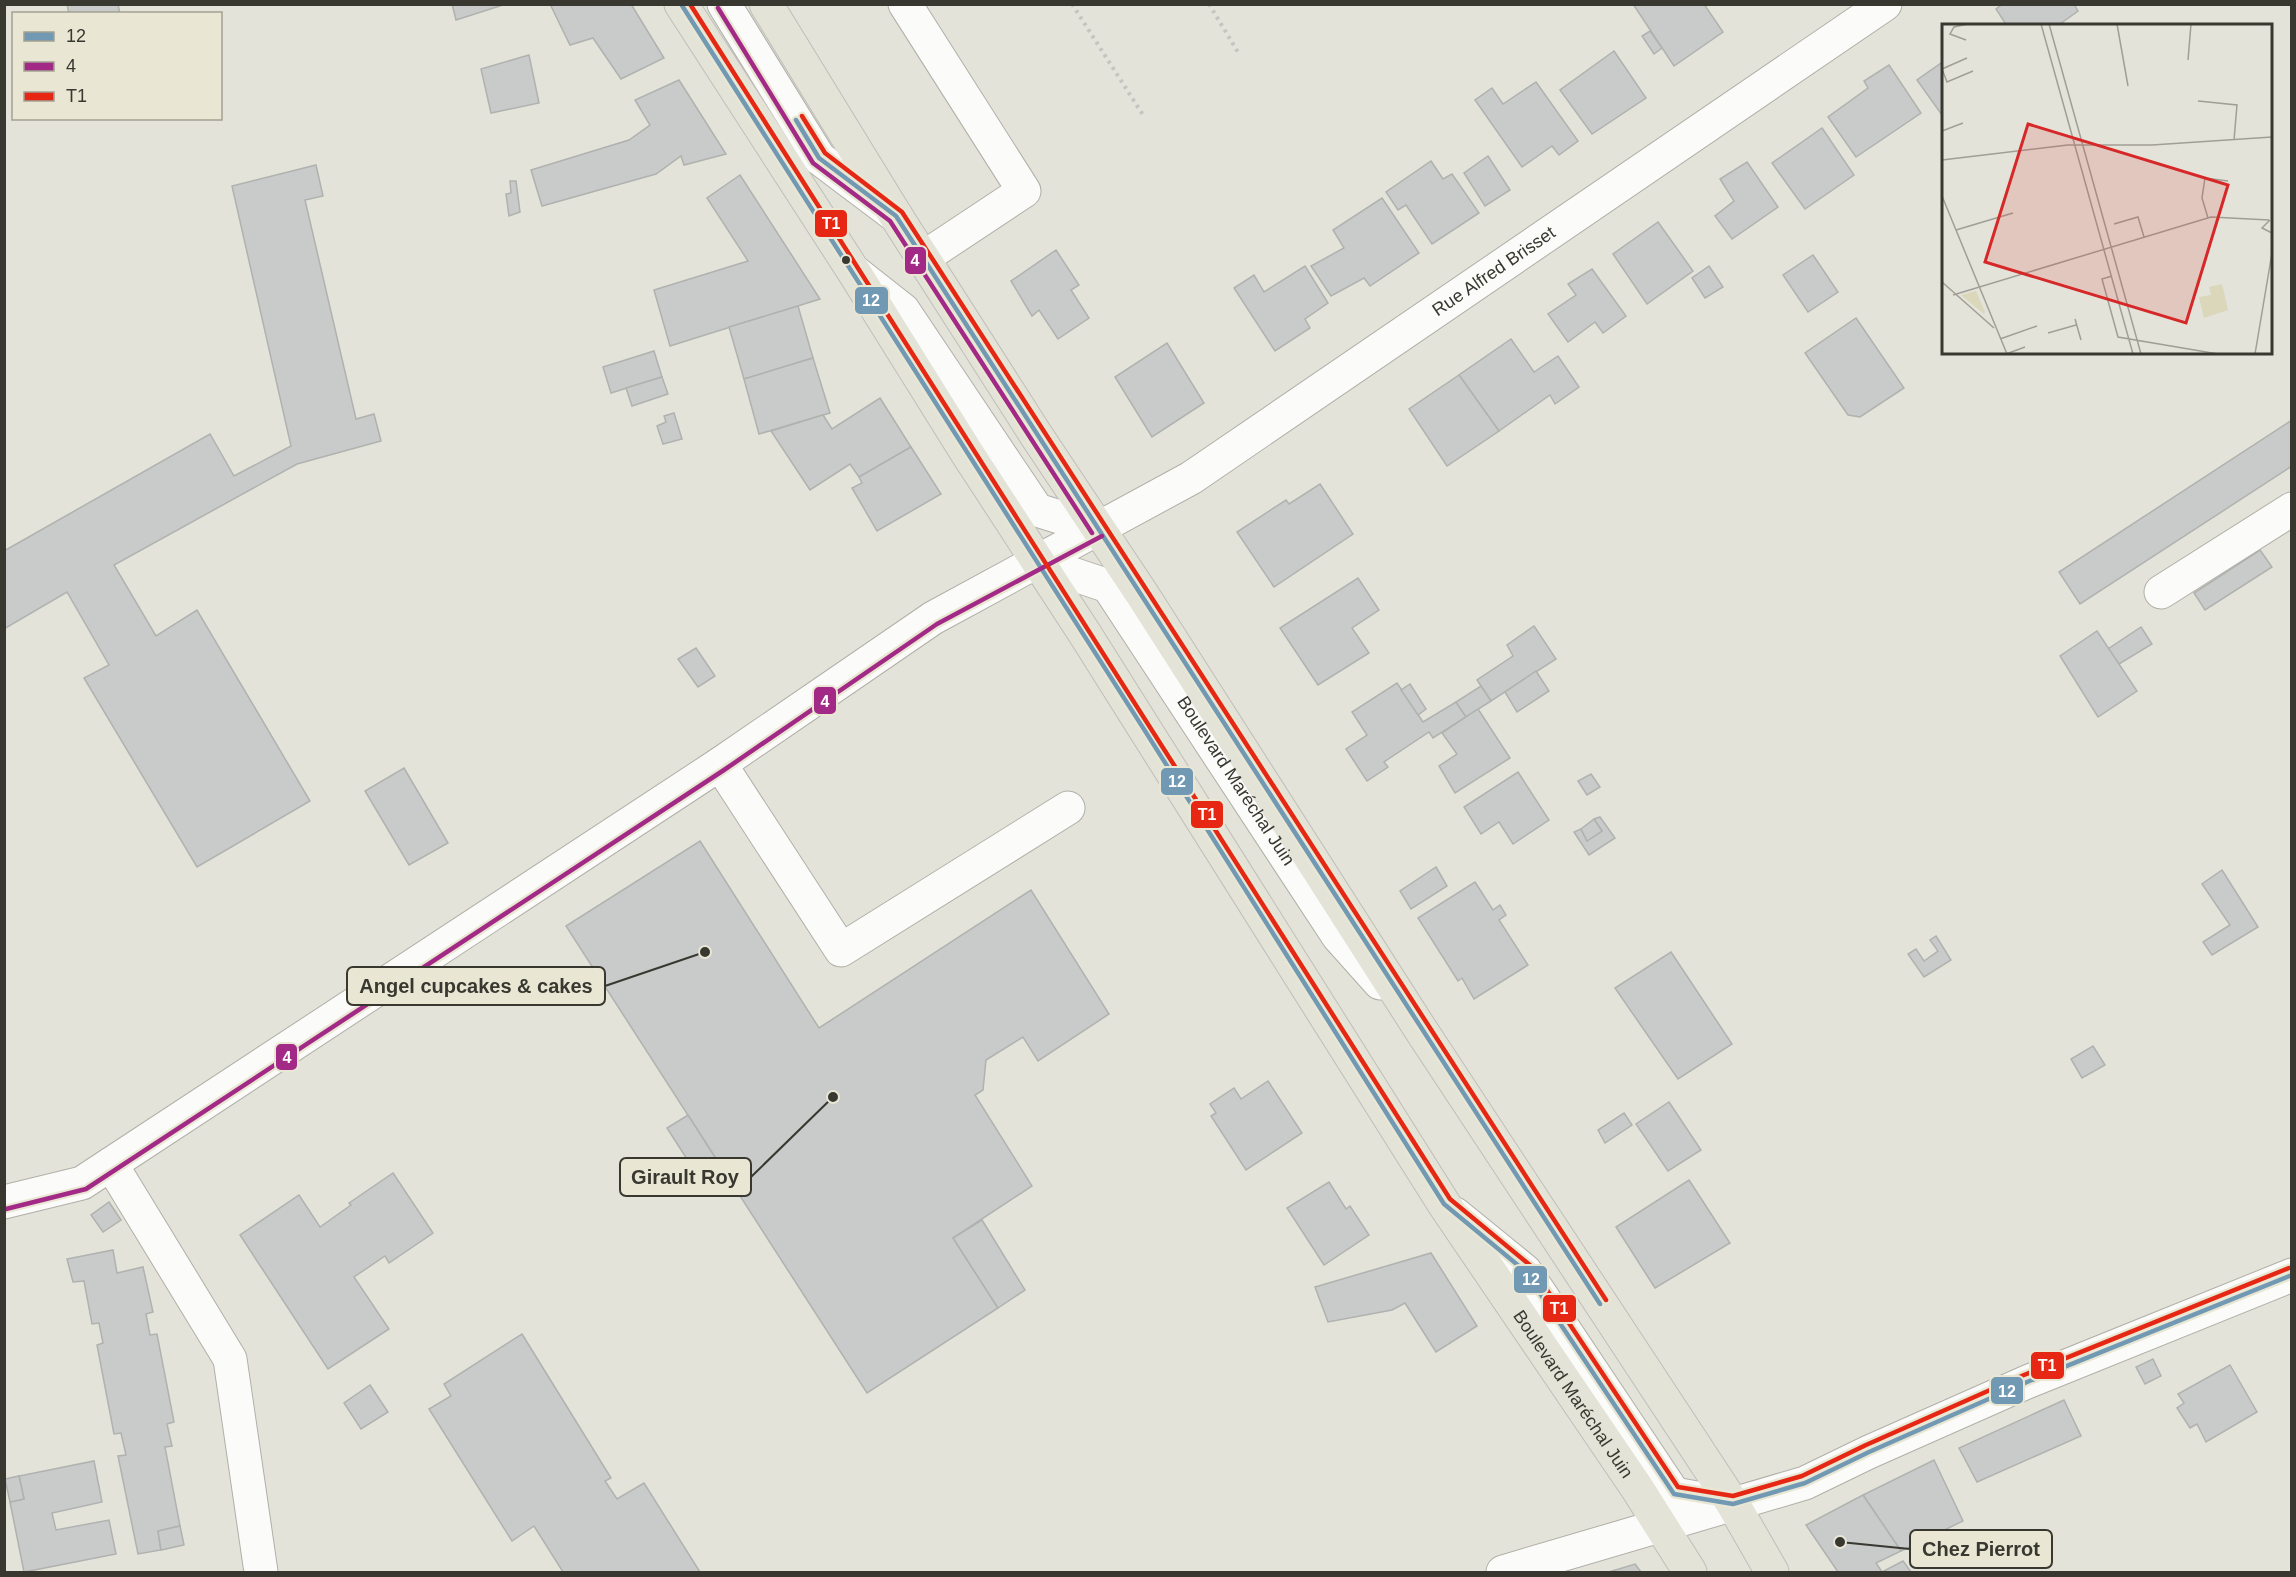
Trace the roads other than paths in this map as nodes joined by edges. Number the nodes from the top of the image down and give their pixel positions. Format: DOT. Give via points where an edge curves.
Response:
graph roads {
  1 [pos="681,4"];
  2 [pos="724,4"];
  3 [pos="766,4"];
  4 [pos="905,4"];
  5 [pos="1885,4"];
  6 [pos="896,216"];
  7 [pos="923,258"];
  8 [pos="854,272"];
  9 [pos="2292,509"];
  10 [pos="1098,529"];
  11 [pos="1037,562"];
  12 [pos="2161,592"];
  13 [pos="720,764"];
  14 [pos="1068,808"];
  15 [pos="1419,1027"];
  16 [pos="111,1164"];
  17 [pos="4,1202"];
  18 [pos="2292,1275"];
  19 [pos="1545,1328"];
  20 [pos="1733,1504"];
  21 [pos="1660,1526"];
  22 [pos="261,1572"];
  23 [pos="1503,1572"];
  24 [pos="1690,1572"];
  25 [pos="1772,1572"];
  1 -- 8 [label="main road, Boulevard Maréchal Juin"];
  2 -- 6 [label="street" via="819,158"];
  3 -- 6 [label="main road, Boulevard Maréchal Juin"];
  4 -- 7 [label="street" via="1024,190"];
  5 -- 10 [label="street, Rue Alfred Brisset" via="1191,478"];
  6 -- 7 [label="main road, Boulevard Maréchal Juin"];
  7 -- 10 [label="main road, Boulevard Maréchal Juin"];
  8 -- 10 [label="street, Boulevard Maréchal Juin" via="903,310 1037,510"];
  8 -- 11 [label="main road, Boulevard Maréchal Juin"];
  9 -- 12 [label="street"];
  10 -- 11 [label="street, Rue Alfred Brisset"];
  10 -- 15 [label="main road, Boulevard Maréchal Juin"];
  11 -- 13 [label="street, Rue Alfred Brisset" via="933,618"];
  11 -- 15 [label="street, Boulevard Maréchal Juin" via="1108,586 1338,936"];
  11 -- 19 [label="main road, Boulevard Maréchal Juin" via="1444,1204"];
  13 -- 14 [label="street" via="841,950"];
  13 -- 16 [label="street, Rue Alfred Brisset"];
  15 -- 20 [label="main road, Boulevard Maréchal Juin"];
  16 -- 17 [label="street, Rue Alfred Brisset" via="82,1183"];
  16 -- 22 [label="street" via="230,1359"];
  18 -- 20 [label="street" via="2027,1382 1805,1483"];
  19 -- 20 [label="street, Boulevard Maréchal Juin" via="1674,1494"];
  19 -- 21 [label="main road, Boulevard Maréchal Juin"];
  20 -- 21 [label="street"];
  20 -- 25 [label="main road"];
  21 -- 23 [label="street"];
  21 -- 24 [label="main road, Boulevard Maréchal Juin"];
}
